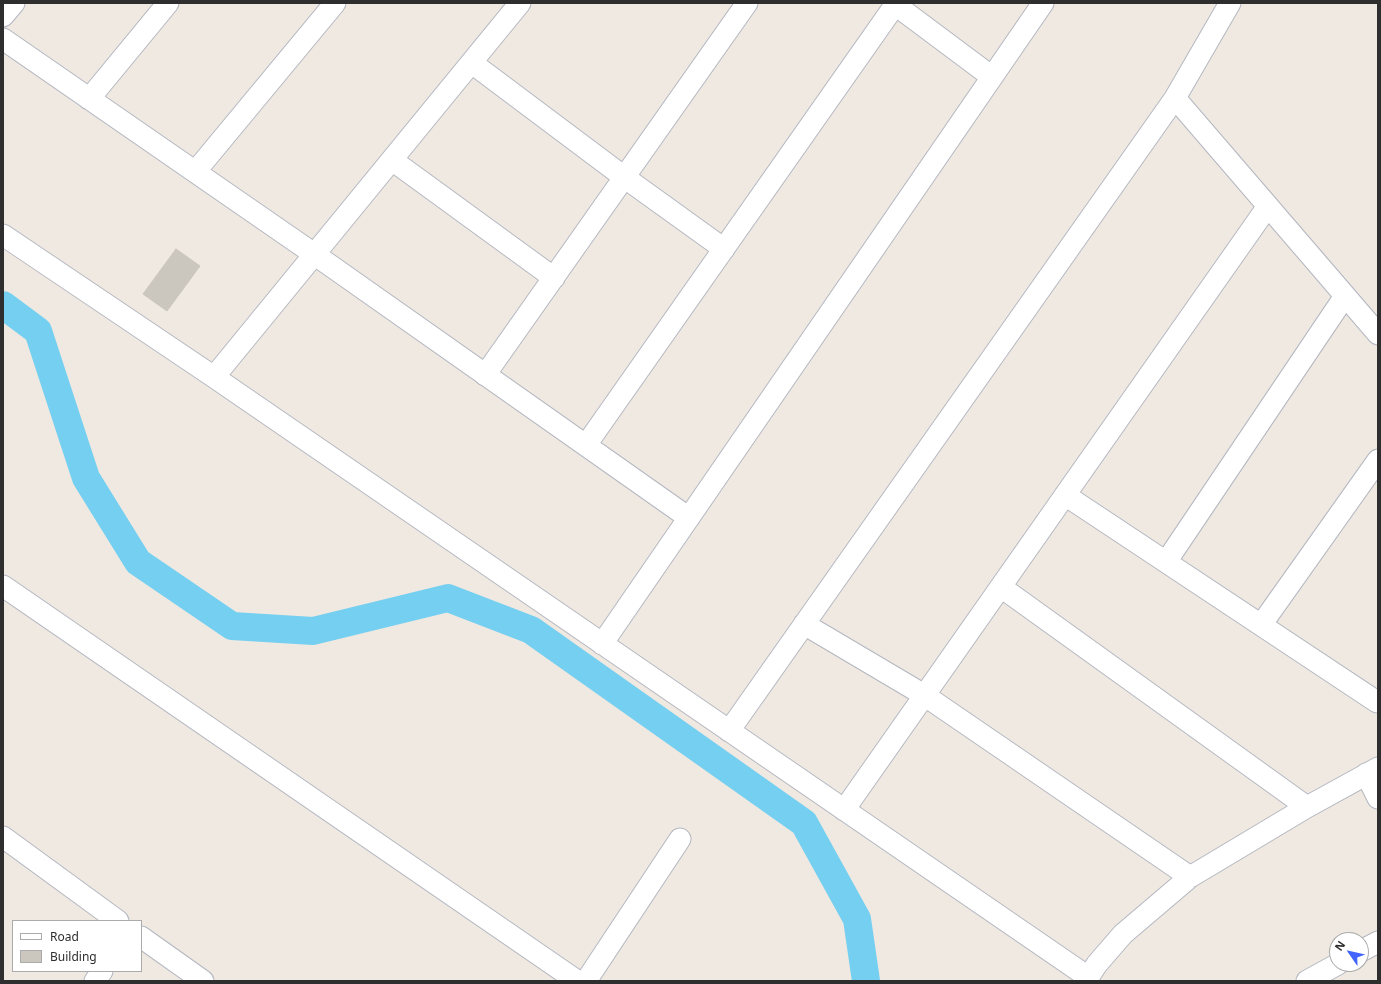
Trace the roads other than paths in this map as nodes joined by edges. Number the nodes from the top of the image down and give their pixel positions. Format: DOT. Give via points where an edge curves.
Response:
graph roads {
  1 [pos="14,3"];
  2 [pos="168,3"];
  3 [pos="335,3"];
  4 [pos="520,3"];
  5 [pos="747,3"];
  6 [pos="1043,3"];
  7 [pos="1230,3"];
  8 [pos="894,4"];
  9 [pos="3,16"];
  10 [pos="3,39"];
  11 [pos="472,62"];
  12 [pos="992,77"];
  13 [pos="1175,98"];
  14 [pos="89,99"];
  15 [pos="392,160"];
  16 [pos="195,172"];
  17 [pos="624,177"];
  18 [pos="1268,206"];
  19 [pos="3,235"];
  20 [pos="724,249"];
  21 [pos="314,254"];
  22 [pos="554,278"];
  23 [pos="1345,296"];
  24 [pos="1378,334"];
  25 [pos="485,375"];
  26 [pos="214,377"];
  27 [pos="586,445"];
  28 [pos="1378,460"];
  29 [pos="1065,495"];
  30 [pos="689,518"];
  31 [pos="1166,562"];
  32 [pos="3,586"];
  33 [pos="1000,587"];
  34 [pos="804,624"];
  35 [pos="1261,625"];
  36 [pos="602,644"];
  37 [pos="924,695"];
  38 [pos="1378,701"];
  39 [pos="729,731"];
  40 [pos="1372,771"];
  41 [pos="1378,798"];
  42 [pos="1307,807"];
  43 [pos="844,810"];
  44 [pos="3,837"];
  45 [pos="680,839"];
  46 [pos="1190,877"];
  47 [pos="117,920"];
  48 [pos="142,938"];
  49 [pos="1378,942"];
  50 [pos="1369,947"];
  51 [pos="1329,969"];
  52 [pos="101,972"];
  53 [pos="1087,979"];
  54 [pos="95,981"];
  55 [pos="203,981"];
  56 [pos="577,981"];
  57 [pos="586,981"];
  58 [pos="1307,981"];
  1 -- 9 [label="street"];
  2 -- 14 [label="street"];
  3 -- 16 [label="street"];
  4 -- 11 [label="street"];
  5 -- 17 [label="street"];
  6 -- 12 [label="street"];
  7 -- 13 [label="street"];
  8 -- 12 [label="street"];
  8 -- 20 [label="street"];
  10 -- 14 [label="street"];
  11 -- 15 [label="street"];
  11 -- 17 [label="street"];
  12 -- 30 [label="street"];
  13 -- 18 [label="street"];
  13 -- 34 [label="street"];
  14 -- 16 [label="street"];
  15 -- 21 [label="street"];
  15 -- 22 [label="street"];
  16 -- 21 [label="street"];
  17 -- 20 [label="street"];
  17 -- 22 [label="street"];
  18 -- 23 [label="street"];
  18 -- 29 [label="street"];
  19 -- 26 [label="street"];
  20 -- 27 [label="street"];
  21 -- 25 [label="street"];
  21 -- 26 [label="street"];
  22 -- 25 [label="street"];
  23 -- 24 [label="street"];
  23 -- 31 [label="street"];
  25 -- 27 [label="street"];
  26 -- 36 [label="street"];
  27 -- 30 [label="street"];
  28 -- 35 [label="street"];
  29 -- 31 [label="street"];
  29 -- 33 [label="street"];
  30 -- 36 [label="street"];
  31 -- 35 [label="street"];
  32 -- 56 [label="street"];
  33 -- 37 [label="street"];
  33 -- 42 [label="street"];
  34 -- 37 [label="street"];
  34 -- 39 [label="street"];
  35 -- 38 [label="street"];
  36 -- 39 [label="street"];
  37 -- 43 [label="street"];
  37 -- 46 [label="street"];
  39 -- 43 [label="street"];
  40 -- 41 [label="street"];
  40 -- 42 [label="street"];
  42 -- 46 [label="street"];
  43 -- 53 [label="street"];
  44 -- 47 [label="street"];
  45 -- 57 [label="street"];
  46 -- 53 [label="street" via="1123,934"];
  48 -- 55 [label="street"];
  49 -- 50 [label="street"];
  51 -- 58 [label="street"];
  52 -- 54 [label="street"];
}
